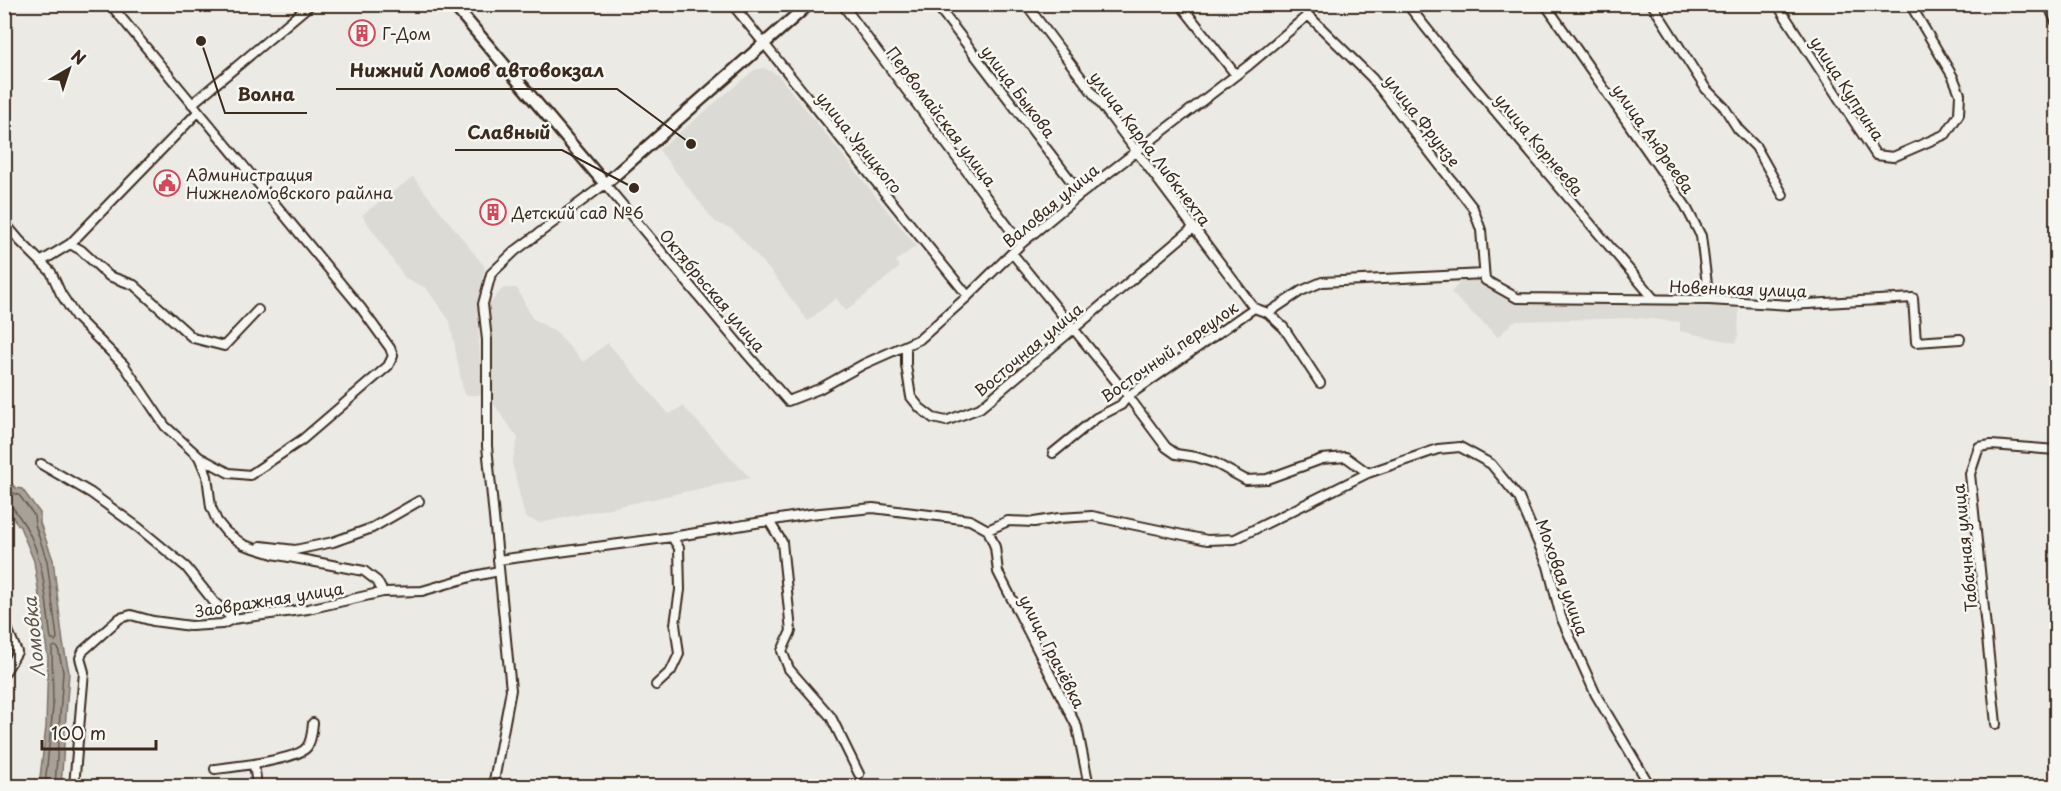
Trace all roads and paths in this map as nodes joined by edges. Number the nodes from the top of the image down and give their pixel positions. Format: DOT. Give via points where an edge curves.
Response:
graph roads {
  1 [pos="110,4"];
  2 [pos="311,4"];
  3 [pos="453,4"];
  4 [pos="732,4"];
  5 [pos="809,4"];
  6 [pos="842,4"];
  7 [pos="936,4"];
  8 [pos="1026,4"];
  9 [pos="1180,4"];
  10 [pos="1299,4"];
  11 [pos="1308,4"];
  12 [pos="1407,4"];
  13 [pos="1545,4"];
  14 [pos="1652,4"];
  15 [pos="1777,4"];
  16 [pos="1910,4"];
  17 [pos="2048,4"];
  18 [pos="1308,15"];
  19 [pos="2056,22"];
  20 [pos="764,45"];
  21 [pos="1236,75"];
  22 [pos="192,104"];
  23 [pos="198,112"];
  24 [pos="1136,152"];
  25 [pos="605,184"];
  26 [pos="1081,194"];
  27 [pos="1783,195"];
  28 [pos="4,222"];
  29 [pos="1193,228"];
  30 [pos="70,244"];
  31 [pos="1021,244"];
  32 [pos="1012,253"];
  33 [pos="42,261"];
  34 [pos="1484,274"];
  35 [pos="968,296"];
  36 [pos="1654,299"];
  37 [pos="1710,300"];
  38 [pos="1254,308"];
  39 [pos="258,310"];
  40 [pos="1268,313"];
  41 [pos="1074,329"];
  42 [pos="1960,339"];
  43 [pos="906,346"];
  44 [pos="1320,383"];
  45 [pos="1128,396"];
  46 [pos="788,401"];
  47 [pos="2056,450"];
  48 [pos="1053,453"];
  49 [pos="199,457"];
  50 [pos="41,464"];
  51 [pos="229,473"];
  52 [pos="1368,473"];
  53 [pos="208,485"];
  54 [pos="419,501"];
  55 [pos="769,521"];
  56 [pos="988,530"];
  57 [pos="672,537"];
  58 [pos="244,544"];
  59 [pos="498,560"];
  60 [pos="499,572"];
  61 [pos="383,592"];
  62 [pos="233,619"];
  63 [pos="4,621"];
  64 [pos="4,674"];
  65 [pos="656,685"];
  66 [pos="313,723"];
  67 [pos="1996,724"];
  68 [pos="254,764"];
  69 [pos="215,769"];
  70 [pos="859,774"];
  71 [pos="74,786"];
  72 [pos="257,786"];
  73 [pos="493,786"];
  74 [pos="1089,786"];
  75 [pos="1650,786"];
  1 -- 22 [label="street"];
  2 -- 22 [label="street"];
  3 -- 25 [label="main road, Октябрьская улица"];
  4 -- 20 [label="street, улица Урицкого"];
  5 -- 20 [label="main road"];
  6 -- 31 [label="street, Первомайская улица"];
  7 -- 26 [label="street, улица Быкова"];
  8 -- 24 [label="street, улица Карла Либкнехта"];
  9 -- 21 [label="street"];
  10 -- 18 [label="street, улица Фрунзе"];
  11 -- 18 [label="street"];
  12 -- 36 [label="street, улица Корнеева"];
  13 -- 37 [label="street, улица Андреева" via="1685,205 1701,237"];
  14 -- 27 [label="street" via="1706,89 1756,147"];
  15 -- 16 [label="street, улица Куприна" via="1876,155 1893,157 1946,134 1959,114 1960,94 1953,77"];
  17 -- 19 [label="street"];
  18 -- 21 [label="street, Валовая улица"];
  18 -- 34 [label="street, улица Фрунзе" via="1372,78 1473,208 1481,230"];
  20 -- 25 [label="main road"];
  20 -- 35 [label="street, улица Урицкого"];
  21 -- 24 [label="street, Валовая улица"];
  22 -- 23 [label="street"];
  23 -- 30 [label="street"];
  23 -- 51 [label="street" via="362,308 393,356 388,366 303,439 250,475"];
  24 -- 26 [label="street, Валовая улица"];
  24 -- 29 [label="street, улица Карла Либкнехта"];
  25 -- 46 [label="street, Октябрьская улица"];
  25 -- 59 [label="street" via="515,251 491,274 483,304 487,446"];
  26 -- 31 [label="street, Валовая улица"];
  28 -- 33 [label="street"];
  29 -- 38 [label="street, улица Карла Либкнехта"];
  29 -- 41 [label="street, Восточная улица"];
  30 -- 33 [label="street"];
  30 -- 39 [label="street" via="109,276 134,285 193,338 224,346"];
  31 -- 32 [label="street, Валовая улица"];
  32 -- 35 [label="street, Валовая улица"];
  32 -- 41 [label="street"];
  33 -- 49 [label="street" via="76,317 124,365 165,426"];
  34 -- 36 [label="street, Новенькая улица" via="1485,280 1517,298"];
  34 -- 40 [label="street" via="1323,282"];
  35 -- 43 [label="street, Валовая улица" via="920,339"];
  36 -- 37 [label="street, Новенькая улица"];
  37 -- 42 [label="street, Новенькая улица" via="1790,305 1913,298 1916,342"];
  38 -- 40 [label="street, Восточный переулок"];
  38 -- 45 [label="street, Восточный переулок"];
  40 -- 44 [label="street" via="1284,328"];
  41 -- 43 [label="street, Восточная улица" via="980,408 946,421 933,418 912,397"];
  41 -- 45 [label="street"];
  43 -- 46 [label="street, Валовая улица"];
  45 -- 48 [label="street, Восточный переулок"];
  45 -- 52 [label="street" via="1166,447 1176,454 1215,463 1246,480 1267,479 1322,459 1347,457"];
  47 -- 67 [label="street, Табачная улица" via="1979,447 1970,474"];
  49 -- 51 [label="street"];
  49 -- 53 [label="street"];
  50 -- 62 [label="street" via="140,528 186,567"];
  51 -- 53 [label="street" via="215,476"];
  52 -- 56 [label="street, Моховая улица" via="1234,539 1207,540 1092,516 1008,521"];
  52 -- 75 [label="street, Моховая улица" via="1438,449 1460,447 1491,464 1519,498 1548,566 1561,616 1596,695"];
  53 -- 58 [label="street" via="217,521"];
  54 -- 58 [label="street" via="372,528 333,542 295,550"];
  55 -- 56 [label="street" via="873,508 970,519"];
  55 -- 57 [label="street"];
  55 -- 70 [label="street" via="782,542 791,631 782,651 789,669 831,717"];
  56 -- 74 [label="street, улица Грачёвка" via="998,572 1077,727"];
  57 -- 59 [label="street"];
  57 -- 65 [label="street" via="679,548 680,590 675,624 679,654 671,671"];
  58 -- 61 [label="street" via="273,554 364,571 377,580"];
  59 -- 60 [label="street"];
  60 -- 61 [label="street, Заовражная улица" via="422,591"];
  60 -- 73 [label="street" via="511,690"];
  61 -- 62 [label="street, Заовражная улица" via="308,609"];
  62 -- 71 [label="street, Заовражная улица" via="222,624 191,626 131,615 120,618 83,651"];
  63 -- 64 [label="street" via="17,652"];
  66 -- 68 [label="street" via="311,739 298,754"];
  68 -- 69 [label="street"];
  68 -- 72 [label="street"];
}
